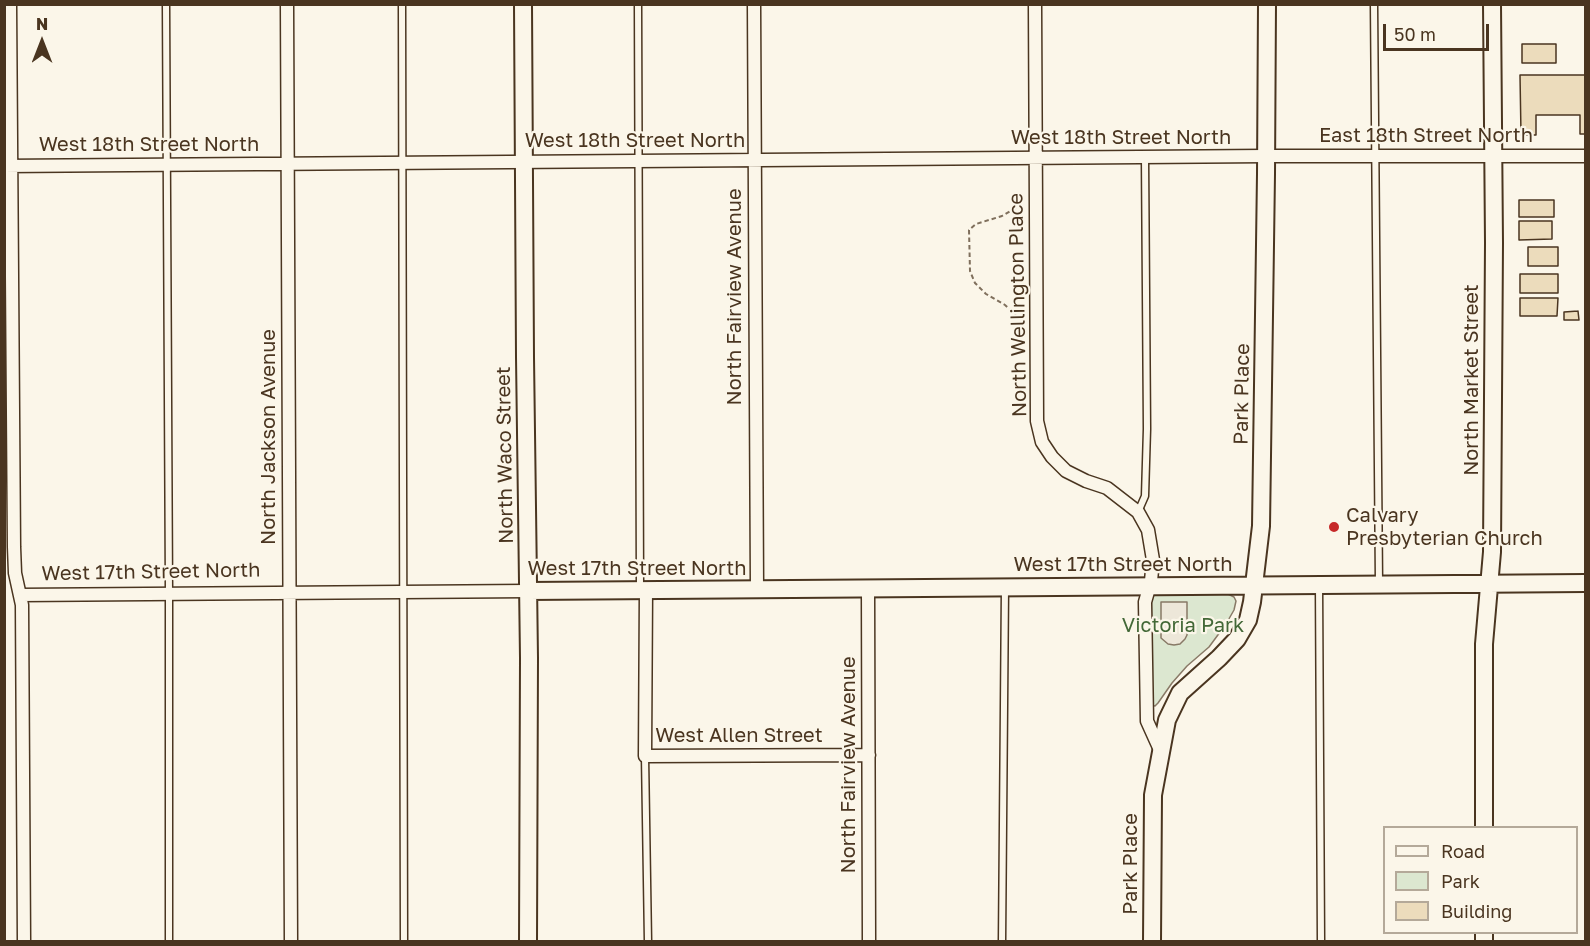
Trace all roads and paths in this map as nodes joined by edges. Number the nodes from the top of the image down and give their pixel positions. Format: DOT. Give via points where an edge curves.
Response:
graph roads {
  1 [pos="10,4"];
  2 [pos="166,4"];
  3 [pos="287,4"];
  4 [pos="402,4"];
  5 [pos="523,4"];
  6 [pos="638,4"];
  7 [pos="754,4"];
  8 [pos="1035,4"];
  9 [pos="1267,4"];
  10 [pos="1374,4"];
  11 [pos="1492,4"];
  12 [pos="1266,156"];
  13 [pos="1375,156"];
  14 [pos="1493,156"];
  15 [pos="1586,156"];
  16 [pos="1145,157"];
  17 [pos="1036,158"];
  18 [pos="754,160"];
  19 [pos="639,161"];
  20 [pos="524,162"];
  21 [pos="402,163"];
  22 [pos="287,164"];
  23 [pos="167,165"];
  24 [pos="8,166"];
  25 [pos="1016,208"];
  26 [pos="1016,315"];
  27 [pos="1138,512"];
  28 [pos="1586,583"];
  29 [pos="1379,584"];
  30 [pos="1490,584"];
  31 [pos="1254,585"];
  32 [pos="1319,585"];
  33 [pos="1150,586"];
  34 [pos="1005,587"];
  35 [pos="868,588"];
  36 [pos="757,589"];
  37 [pos="643,590"];
  38 [pos="403,591"];
  39 [pos="528,591"];
  40 [pos="289,592"];
  41 [pos="169,593"];
  42 [pos="20,595"];
  43 [pos="1161,752"];
  44 [pos="869,755"];
  45 [pos="645,756"];
  46 [pos="1484,826"];
  47 [pos="24,942"];
  48 [pos="169,942"];
  49 [pos="291,942"];
  50 [pos="404,942"];
  51 [pos="528,942"];
  52 [pos="648,942"];
  53 [pos="869,942"];
  54 [pos="1002,942"];
  55 [pos="1152,942"];
  56 [pos="1321,942"];
  1 -- 24 [label="street"];
  2 -- 23 [label="lane"];
  3 -- 22 [label="street, North Jackson Avenue"];
  4 -- 21 [label="lane"];
  5 -- 20 [label="street, North Waco Street"];
  6 -- 19 [label="lane"];
  7 -- 18 [label="street, North Fairview Avenue"];
  8 -- 17 [label="street, North Wellington Place"];
  9 -- 12 [label="street, Park Place"];
  10 -- 13 [label="lane"];
  11 -- 14 [label="street, North Market Street"];
  12 -- 13 [label="street, East 18th Street North"];
  12 -- 16 [label="street, West 18th Street North"];
  12 -- 31 [label="street, Park Place" via="1261,526"];
  13 -- 14 [label="street, East 18th Street North"];
  13 -- 29 [label="lane"];
  14 -- 15 [label="street, East 18th Street North"];
  14 -- 30 [label="street, North Market Street"];
  16 -- 17 [label="street, West 18th Street North"];
  16 -- 27 [label="lane" via="1147,429 1145,496"];
  17 -- 18 [label="street, West 18th Street North"];
  17 -- 27 [label="street, North Wellington Place" via="1037,421 1042,442 1066,471 1107,488"];
  18 -- 19 [label="street, West 18th Street North"];
  18 -- 36 [label="street, North Fairview Avenue"];
  19 -- 20 [label="street, West 18th Street North"];
  19 -- 37 [label="lane"];
  20 -- 21 [label="street, West 18th Street North"];
  20 -- 39 [label="street, North Waco Street"];
  21 -- 22 [label="street, West 18th Street North"];
  21 -- 38 [label="lane"];
  22 -- 23 [label="street, West 18th Street North"];
  22 -- 40 [label="street, North Jackson Avenue"];
  23 -- 24 [label="street, West 18th Street North"];
  23 -- 41 [label="lane"];
  24 -- 42 [label="street" via="14,547"];
  25 -- 26 [label="path" via="969,230 970,271 975,283"];
  27 -- 33 [label="street, North Wellington Place" via="1148,530 1153,560"];
  28 -- 30 [label="street, West 17th Street North"];
  29 -- 30 [label="street, West 17th Street North"];
  29 -- 32 [label="street, West 17th Street North"];
  30 -- 46 [label="street, North Market Street" via="1484,644"];
  31 -- 32 [label="street, West 17th Street North"];
  31 -- 33 [label="street, West 17th Street North"];
  31 -- 43 [label="street, Park Place" via="1248,620 1236,639 1180,693 1167,720"];
  32 -- 56 [label="lane"];
  33 -- 34 [label="street, West 17th Street North"];
  33 -- 43 [label="street" via="1145,602 1147,721"];
  34 -- 35 [label="street, West 17th Street North"];
  34 -- 54 [label="lane"];
  35 -- 36 [label="street, West 17th Street North"];
  35 -- 44 [label="street, North Fairview Avenue"];
  36 -- 37 [label="street, West 17th Street North"];
  37 -- 39 [label="street, West 17th Street North"];
  37 -- 45 [label="street"];
  38 -- 39 [label="street, West 17th Street North"];
  38 -- 40 [label="street, West 17th Street North"];
  38 -- 50 [label="lane"];
  39 -- 51 [label="street, North Waco Street"];
  40 -- 41 [label="street, West 17th Street North"];
  40 -- 49 [label="street, North Jackson Avenue"];
  41 -- 42 [label="street, West 17th Street North"];
  41 -- 48 [label="lane"];
  42 -- 47 [label="street"];
  43 -- 55 [label="street, Park Place" via="1152,795"];
  44 -- 45 [label="street, West Allen Street"];
  44 -- 53 [label="street, North Fairview Avenue"];
  45 -- 52 [label="lane"];
}
